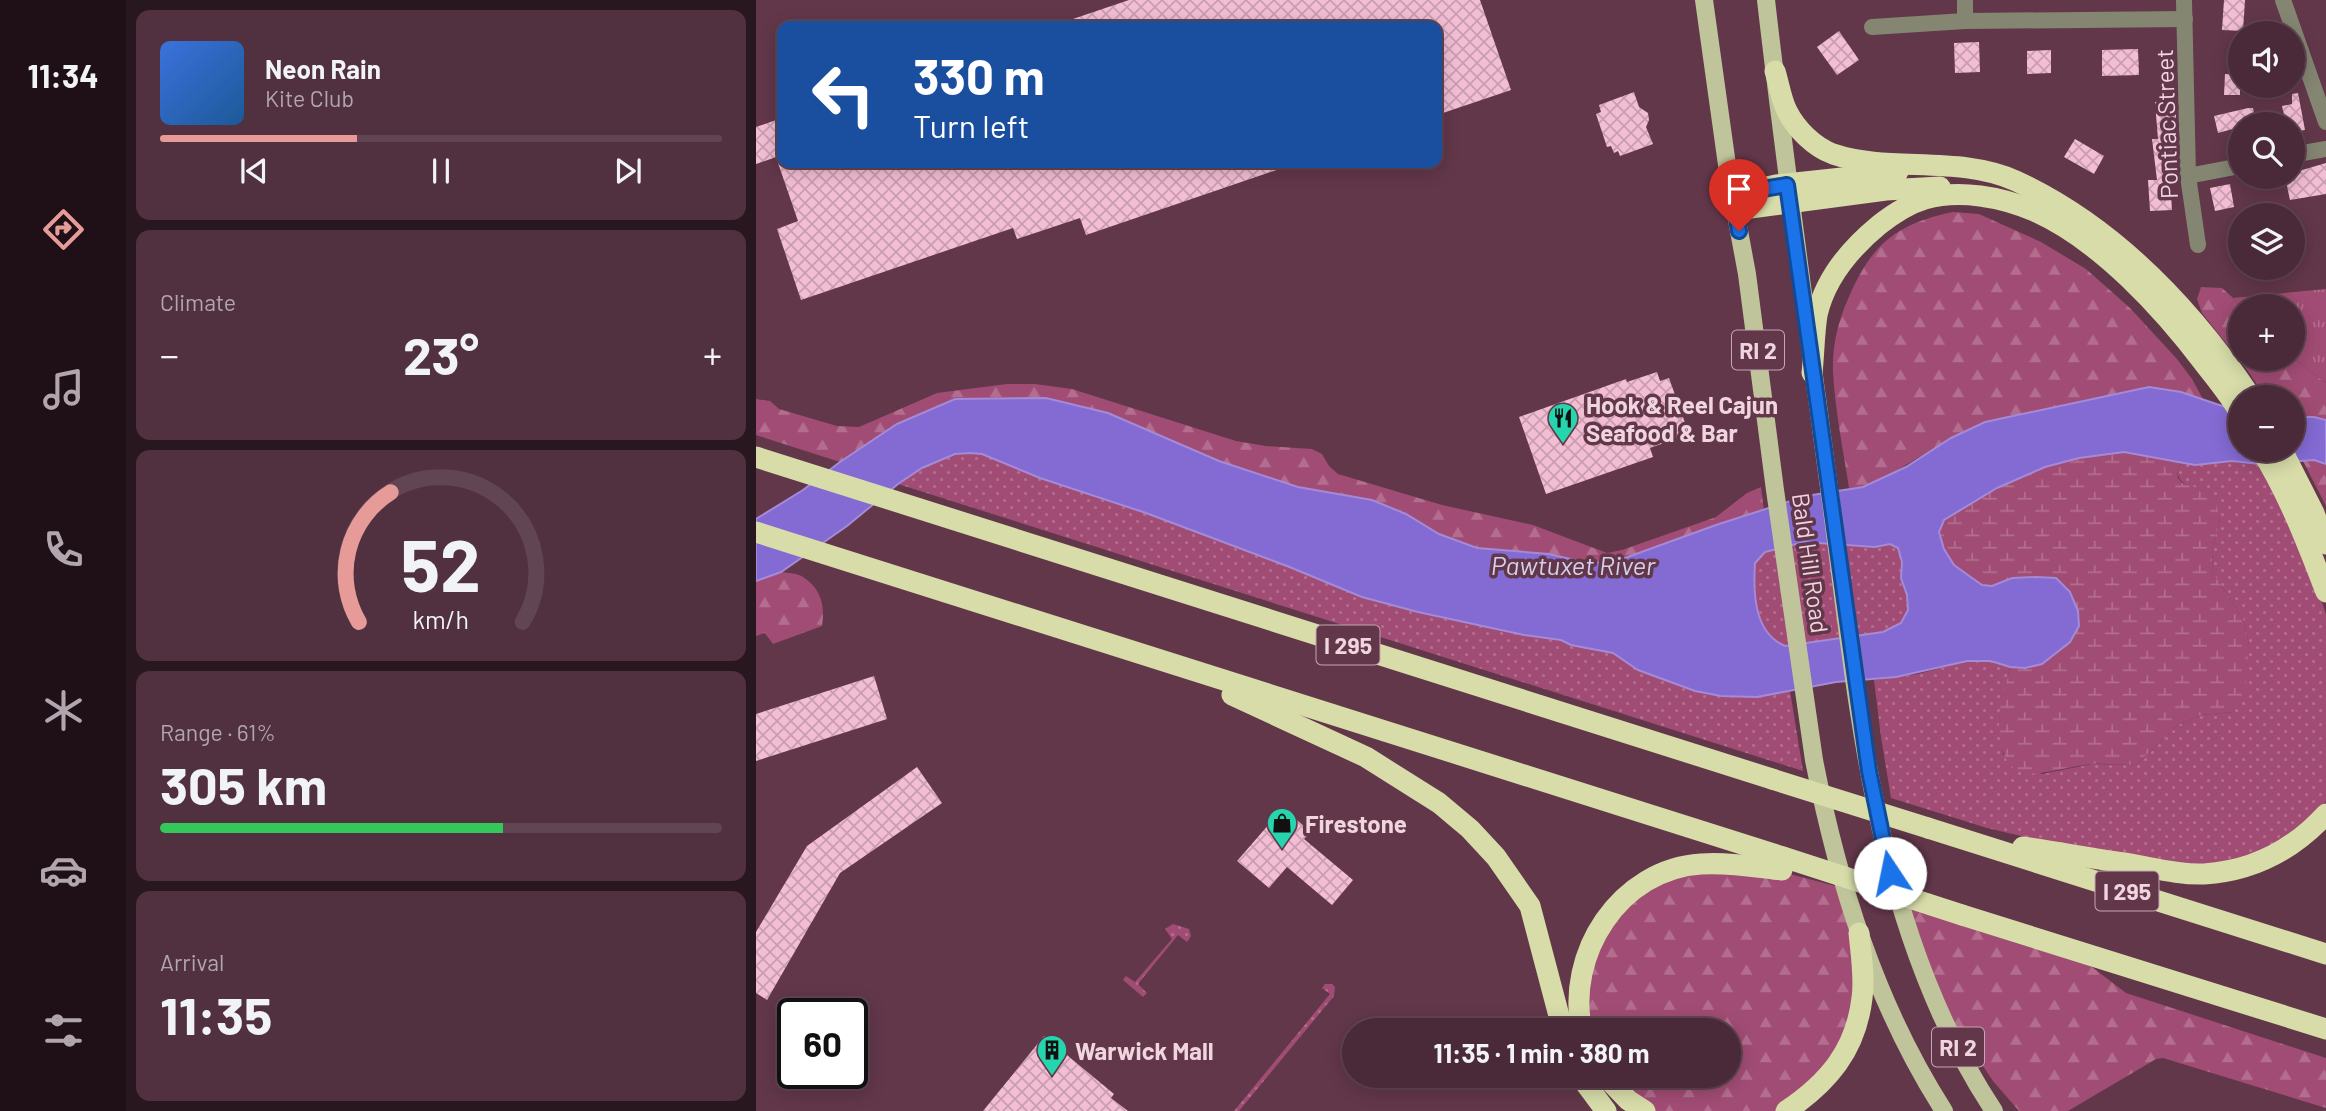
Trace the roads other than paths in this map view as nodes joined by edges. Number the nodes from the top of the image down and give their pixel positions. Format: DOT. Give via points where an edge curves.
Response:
graph roads {
  1 [pos="1704,0"];
  2 [pos="1766,0"];
  3 [pos="1965,0"];
  4 [pos="2184,0"];
  5 [pos="2283,0"];
  6 [pos="2185,19"];
  7 [pos="1965,21"];
  8 [pos="1872,27"];
  9 [pos="1775,71"];
  10 [pos="2326,122"];
  11 [pos="2326,149"];
  12 [pos="2305,153"];
  13 [pos="1945,166"];
  14 [pos="2228,168"];
  15 [pos="2188,176"];
  16 [pos="1788,194"];
  17 [pos="1986,197"];
  18 [pos="1734,202"];
  19 [pos="2198,245"];
  20 [pos="1812,373"];
  21 [pos="2236,385"];
  22 [pos="2228,389"];
  23 [pos="756,457"];
  24 [pos="2269,462"];
  25 [pos="2286,462"];
  26 [pos="2304,513"];
  27 [pos="756,532"];
  28 [pos="2326,544"];
  29 [pos="2326,592"];
  30 [pos="1087,637"];
  31 [pos="2326,814"];
  32 [pos="1939,831"];
  33 [pos="1782,864"];
  34 [pos="1859,933"];
  35 [pos="2326,954"];
  36 [pos="1560,1018"];
  37 [pos="1581,1018"];
  38 [pos="2326,1029"];
  39 [pos="1589,1088"];
  40 [pos="1616,1088"];
  41 [pos="1606,1111"];
  42 [pos="1644,1111"];
  43 [pos="1786,1111"];
  44 [pos="1944,1111"];
  45 [pos="1994,1111"];
  1 -- 18 [label="main road, Bald Hill Road / RI 2"];
  2 -- 9 [label="main road, Bald Hill Road / RI 2"];
  3 -- 7 [label="street"];
  4 -- 6 [label="street, Pontiac Street"];
  5 -- 10 [label="street"];
  6 -- 7 [label="street"];
  6 -- 15 [label="street, Pontiac Street"];
  7 -- 8 [label="street"];
  9 -- 13 [label="highway" via="1787,110 1802,133 1832,154"];
  9 -- 16 [label="main road, Bald Hill Road / RI 2"];
  11 -- 12 [label="street"];
  13 -- 16 [label="highway"];
  13 -- 21 [label="highway" via="1980,169 2013,180 2101,231 2167,291 2230,365"];
  14 -- 15 [label="street"];
  15 -- 19 [label="street, Pontiac Street"];
  16 -- 17 [label="highway" via="1952,186"];
  16 -- 18 [label="highway"];
  16 -- 20 [label="main road, Bald Hill Road / RI 2"];
  17 -- 20 [label="highway" via="1925,199 1898,211 1850,252 1834,274 1818,314"];
  17 -- 22 [label="highway" via="2034,211 2101,254 2168,320"];
  18 -- 34 [label="main road, Bald Hill Road / RI 2" via="1822,804"];
  20 -- 45 [label="main road, Bald Hill Road / RI 2" via="1869,771 1890,873 1937,1005"];
  23 -- 32 [label="highway, I 295, bridge"];
  24 -- 26 [label="highway"];
  25 -- 26 [label="highway"];
  26 -- 28 [label="highway"];
  26 -- 29 [label="highway"];
  27 -- 30 [label="highway"];
  30 -- 33 [label="highway"];
  30 -- 36 [label="highway" via="1192,678 1366,757 1439,803 1496,857 1530,906"];
  31 -- 32 [label="highway" via="2294,845 2266,860 2202,874"];
  32 -- 35 [label="highway, I 295"];
  33 -- 37 [label="highway" via="1700,864 1653,877 1633,890 1615,906 1590,947 1579,993"];
  33 -- 38 [label="highway, bridge"];
  34 -- 43 [label="highway" via="1862,998 1851,1041 1826,1080"];
  34 -- 44 [label="main road, Bald Hill Road / RI 2" via="1890,1009"];
  39 -- 41 [label="highway"];
  40 -- 42 [label="highway"];
}
